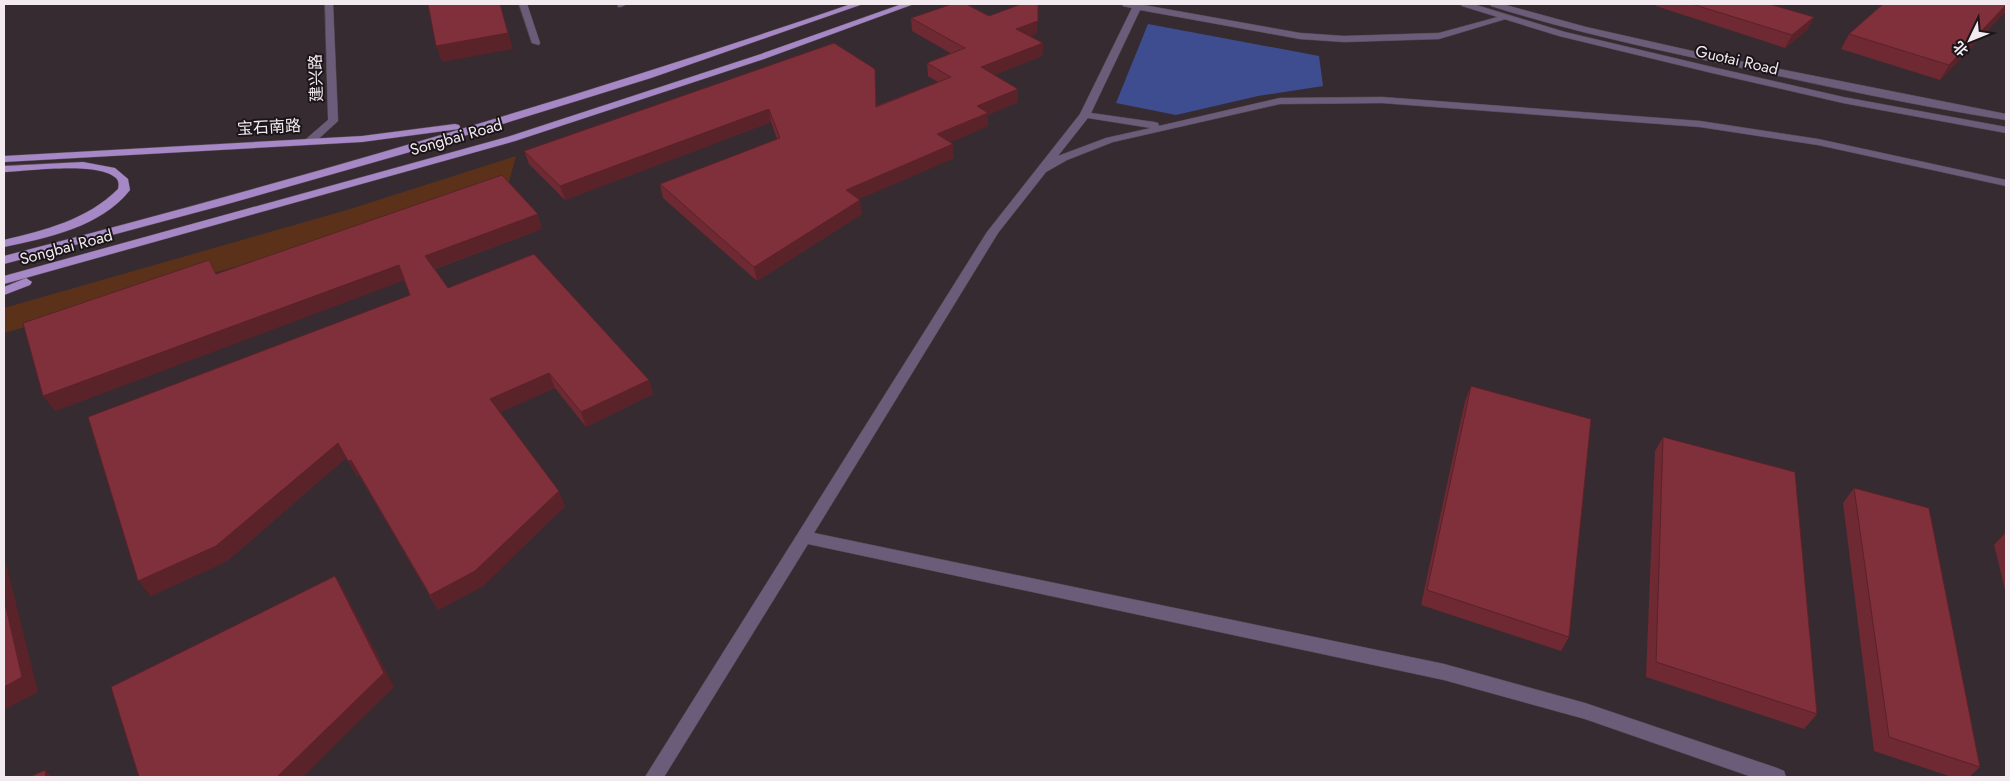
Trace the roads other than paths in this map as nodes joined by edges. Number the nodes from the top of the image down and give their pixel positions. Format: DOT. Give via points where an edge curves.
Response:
graph roads {
  1 [pos="329,4"];
  2 [pos="523,4"];
  3 [pos="859,4"];
  4 [pos="910,4"];
  5 [pos="1465,4"];
  6 [pos="1494,4"];
  7 [pos="1132,5"];
  8 [pos="1505,18"];
  9 [pos="536,43"];
  10 [pos="534,112"];
  11 [pos="1085,115"];
  12 [pos="2006,117"];
  13 [pos="1162,126"];
  14 [pos="2006,130"];
  15 [pos="310,141"];
  16 [pos="4,158"];
  17 [pos="83,165"];
  18 [pos="4,169"];
  19 [pos="1041,170"];
  20 [pos="2006,183"];
  21 [pos="4,244"];
  22 [pos="87,259"];
  23 [pos="4,260"];
  24 [pos="4,280"];
  25 [pos="4,291"];
  26 [pos="804,537"];
  27 [pos="654,777"];
  28 [pos="1777,777"];
  1 -- 15 [label="street, 建兴路" via="333,122"];
  2 -- 9 [label="lane"];
  3 -- 10 [label="main road" via="676,68"];
  4 -- 22 [label="main road, Songbai Road" via="762,57 511,139"];
  5 -- 8 [label="street, Guotai Road"];
  6 -- 12 [label="street, Guotai Road" via="1706,58"];
  7 -- 8 [label="street" via="1300,36 1344,40 1439,36"];
  7 -- 11 [label="street"];
  8 -- 14 [label="street, Guotai Road" via="1843,100"];
  10 -- 15 [label="main road, 宝石南路" via="424,132"];
  10 -- 23 [label="main road"];
  11 -- 13 [label="street"];
  11 -- 19 [label="street"];
  13 -- 19 [label="street" via="1110,140"];
  13 -- 20 [label="street" via="1280,101 1382,100 1700,124 1818,142"];
  15 -- 16 [label="main road, 宝石南路"];
  17 -- 18 [label="main road"];
  17 -- 21 [label="main road, Songbai Road" via="119,174 124,190 115,202 78,222"];
  19 -- 26 [label="street" via="994,232"];
  22 -- 24 [label="main road, Songbai Road"];
  22 -- 25 [label="main road"];
  26 -- 27 [label="street"];
  26 -- 28 [label="street" via="1444,672 1585,711"];
}
